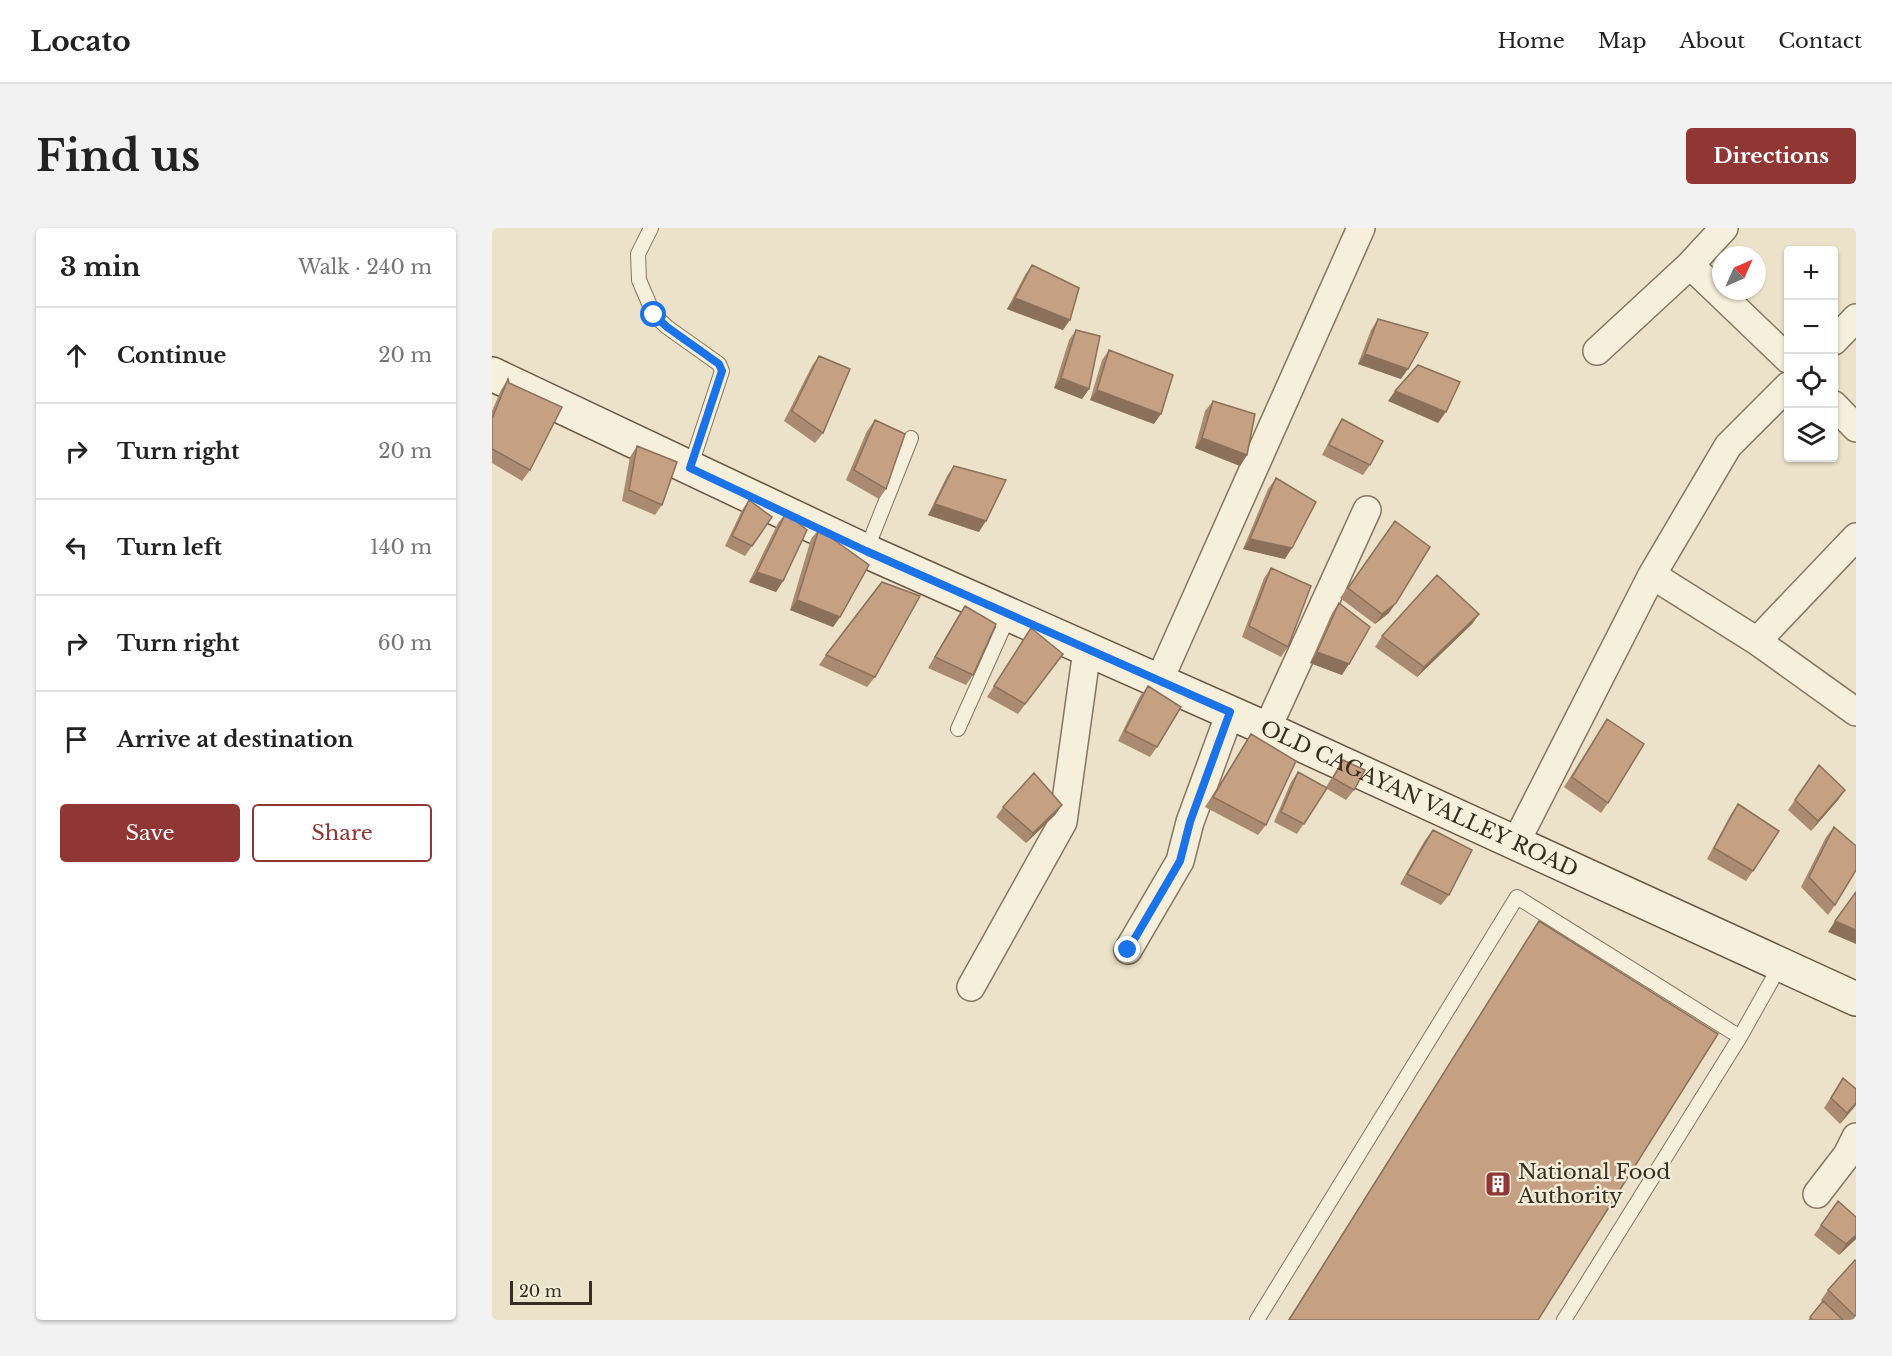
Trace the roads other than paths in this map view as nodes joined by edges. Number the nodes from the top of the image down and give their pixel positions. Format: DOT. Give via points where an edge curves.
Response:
graph roads {
  1 [pos="651,228"];
  2 [pos="1361,228"];
  3 [pos="1724,228"];
  4 [pos="1690,265"];
  5 [pos="1856,318"];
  6 [pos="1838,336"];
  7 [pos="1597,351"];
  8 [pos="1784,355"];
  9 [pos="492,374"];
  10 [pos="1784,390"];
  11 [pos="1836,408"];
  12 [pos="1856,428"];
  13 [pos="911,438"];
  14 [pos="690,468"];
  15 [pos="1366,510"];
  16 [pos="1856,537"];
  17 [pos="866,551"];
  18 [pos="1652,575"];
  19 [pos="1009,615"];
  20 [pos="1757,641"];
  21 [pos="1087,650"];
  22 [pos="1159,681"];
  23 [pos="1230,712"];
  24 [pos="1856,712"];
  25 [pos="958,729"];
  26 [pos="1267,729"];
  27 [pos="1515,844"];
  28 [pos="1128,950"];
  29 [pos="1781,964"];
  30 [pos="971,987"];
  31 [pos="1856,999"];
  32 [pos="1740,1037"];
  33 [pos="1856,1137"];
  34 [pos="1817,1194"];
  35 [pos="1257,1320"];
  36 [pos="1564,1320"];
  1 -- 14 [label="lane" via="638,254 639,280 646,299 654,315 719,364 722,371"];
  2 -- 22 [label="street"];
  3 -- 4 [label="street"];
  4 -- 7 [label="street"];
  4 -- 8 [label="street"];
  5 -- 6 [label="street"];
  9 -- 14 [label="main road, OLD CAGAYAN VALLEY ROAD"];
  10 -- 18 [label="street" via="1728,446"];
  11 -- 12 [label="street"];
  13 -- 17 [label="lane"];
  14 -- 17 [label="main road, OLD CAGAYAN VALLEY ROAD"];
  15 -- 26 [label="street"];
  16 -- 20 [label="street"];
  17 -- 19 [label="main road, OLD CAGAYAN VALLEY ROAD"];
  18 -- 20 [label="street"];
  18 -- 27 [label="street"];
  19 -- 21 [label="main road, OLD CAGAYAN VALLEY ROAD"];
  19 -- 25 [label="lane"];
  20 -- 24 [label="street"];
  21 -- 22 [label="main road, OLD CAGAYAN VALLEY ROAD"];
  21 -- 30 [label="street" via="1063,822"];
  22 -- 23 [label="main road, OLD CAGAYAN VALLEY ROAD"];
  23 -- 26 [label="main road, OLD CAGAYAN VALLEY ROAD"];
  23 -- 28 [label="street" via="1180,861"];
  26 -- 27 [label="main road, OLD CAGAYAN VALLEY ROAD"];
  27 -- 29 [label="main road, OLD CAGAYAN VALLEY ROAD"];
  29 -- 31 [label="main road, OLD CAGAYAN VALLEY ROAD"];
  29 -- 32 [label="lane"];
  32 -- 35 [label="lane" via="1517,897"];
  32 -- 36 [label="lane"];
  33 -- 34 [label="street"];
}
